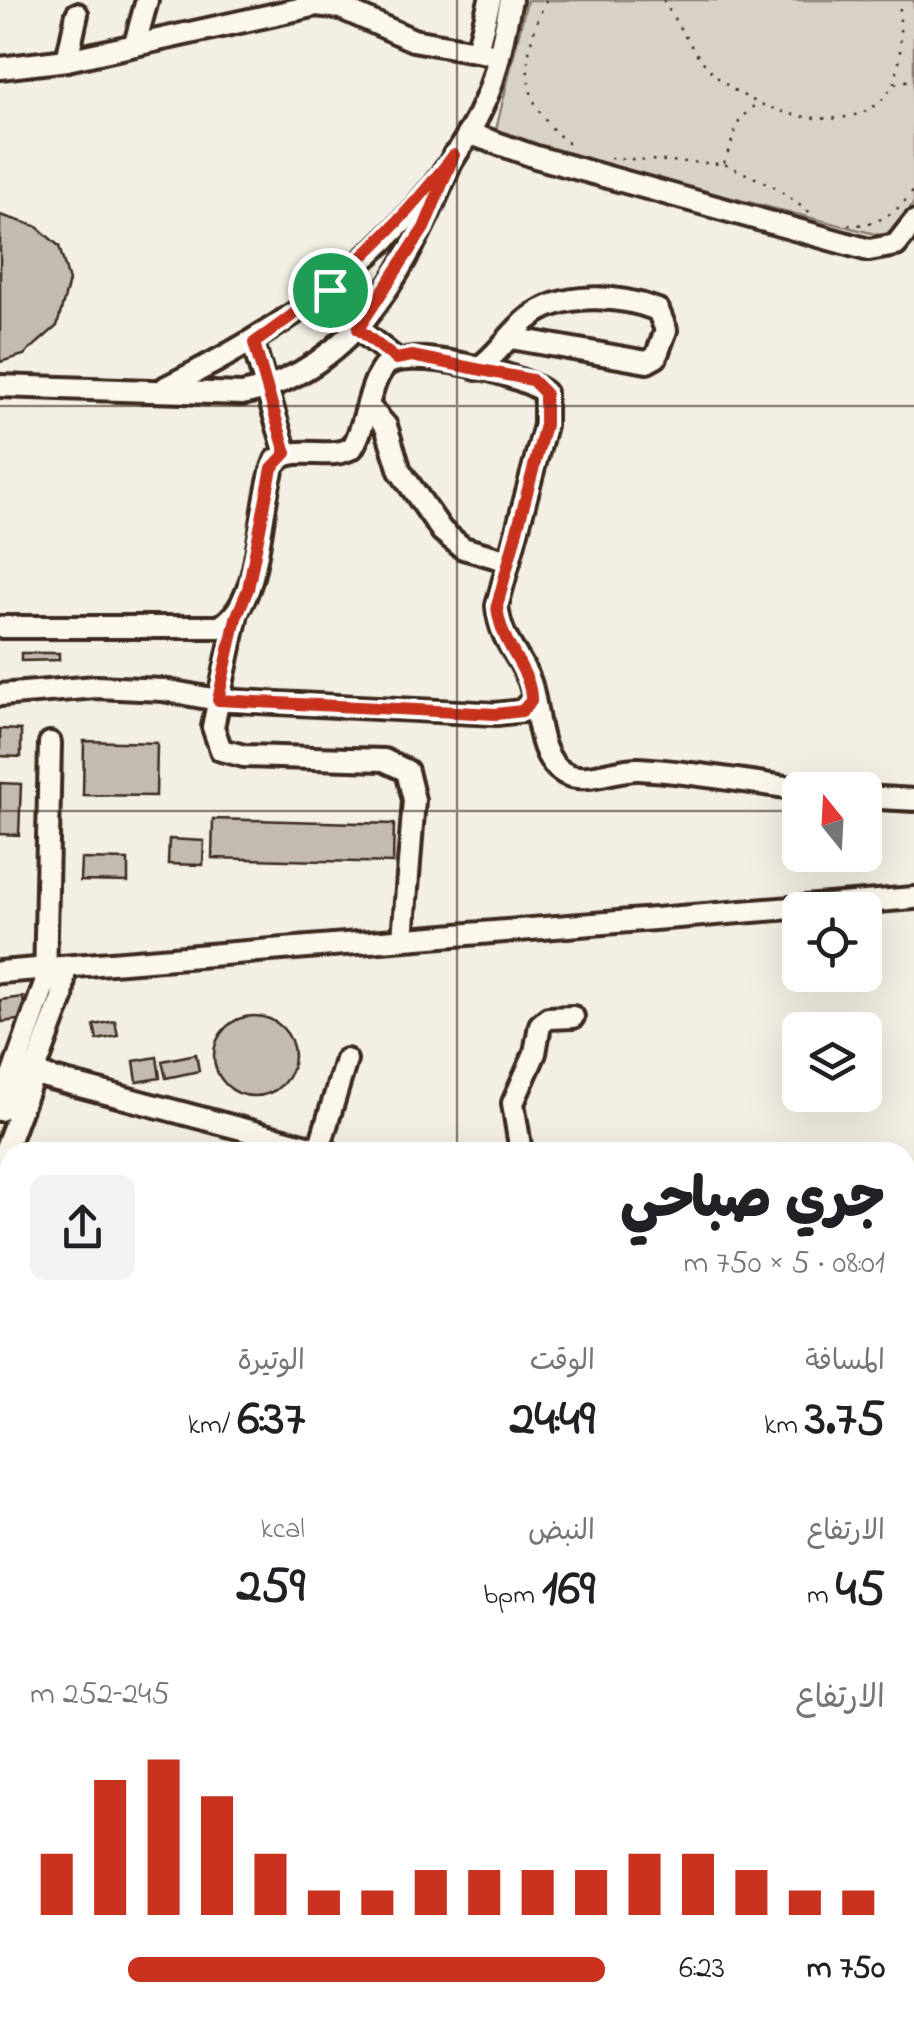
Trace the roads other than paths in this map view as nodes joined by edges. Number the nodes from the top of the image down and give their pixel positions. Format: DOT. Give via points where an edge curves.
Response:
graph roads {
  1 [pos="147,0"];
  2 [pos="490,0"];
  3 [pos="512,0"];
  4 [pos="78,14"];
  5 [pos="135,44"];
  6 [pos="477,50"];
  7 [pos="498,55"];
  8 [pos="67,60"];
  9 [pos="0,68"];
  10 [pos="468,134"];
  11 [pos="454,155"];
  12 [pos="913,223"];
  13 [pos="358,329"];
  14 [pos="511,338"];
  15 [pos="254,343"];
  16 [pos="396,359"];
  17 [pos="478,369"];
  18 [pos="0,386"];
  19 [pos="164,388"];
  20 [pos="270,388"];
  21 [pos="369,408"];
  22 [pos="286,453"];
  23 [pos="510,561"];
  24 [pos="236,618"];
  25 [pos="0,627"];
  26 [pos="0,695"];
  27 [pos="218,700"];
  28 [pos="531,701"];
  29 [pos="50,744"];
  30 [pos="782,787"];
  31 [pos="882,798"];
  32 [pos="914,800"];
  33 [pos="914,898"];
  34 [pos="402,939"];
  35 [pos="55,968"];
  36 [pos="0,972"];
  37 [pos="572,1017"];
  38 [pos="346,1060"];
  39 [pos="22,1062"];
  40 [pos="0,1110"];
  41 [pos="5,1142"];
  42 [pos="293,1142"];
  43 [pos="326,1142"];
  44 [pos="519,1142"];
  1 -- 5 [label="street"];
  2 -- 6 [label="street"];
  3 -- 7 [label="street"];
  4 -- 8 [label="street"];
  5 -- 6 [label="street" via="317,5 340,8 413,40"];
  5 -- 8 [label="street"];
  6 -- 7 [label="street"];
  7 -- 10 [label="street"];
  8 -- 9 [label="street"];
  10 -- 11 [label="street"];
  10 -- 12 [label="street" via="869,250 896,245"];
  11 -- 13 [label="street" via="424,228"];
  11 -- 15 [label="street" via="406,216 330,290"];
  13 -- 16 [label="street"];
  13 -- 20 [label="street" via="312,369"];
  14 -- 14 [label="street" via="550,306 593,298 658,310 666,330 656,358 647,362"];
  14 -- 17 [label="street"];
  15 -- 19 [label="street"];
  15 -- 20 [label="street"];
  16 -- 17 [label="street"];
  16 -- 21 [label="street" via="384,368"];
  17 -- 23 [label="street" via="532,380 545,393 545,425"];
  18 -- 19 [label="street"];
  19 -- 20 [label="street" via="242,394"];
  20 -- 22 [label="street"];
  21 -- 22 [label="street" via="352,448"];
  21 -- 23 [label="street" via="386,426 400,471 442,531 464,548"];
  22 -- 24 [label="street" via="272,468"];
  23 -- 28 [label="street" via="497,606 500,632 528,678"];
  24 -- 25 [label="street" via="219,626"];
  24 -- 27 [label="street"];
  26 -- 27 [label="street" via="96,687"];
  27 -- 28 [label="street" via="496,714 522,711"];
  27 -- 34 [label="street" via="213,727 229,754 384,760 408,771 414,800"];
  28 -- 30 [label="street" via="551,760 564,774 638,769"];
  29 -- 35 [label="street"];
  31 -- 32 [label="street"];
  33 -- 34 [label="street"];
  34 -- 35 [label="street"];
  35 -- 36 [label="street"];
  35 -- 39 [label="street"];
  37 -- 44 [label="street" via="540,1025 536,1054 513,1103"];
  38 -- 43 [label="street"];
  39 -- 40 [label="street"];
  39 -- 41 [label="street"];
  39 -- 42 [label="street"];
}
